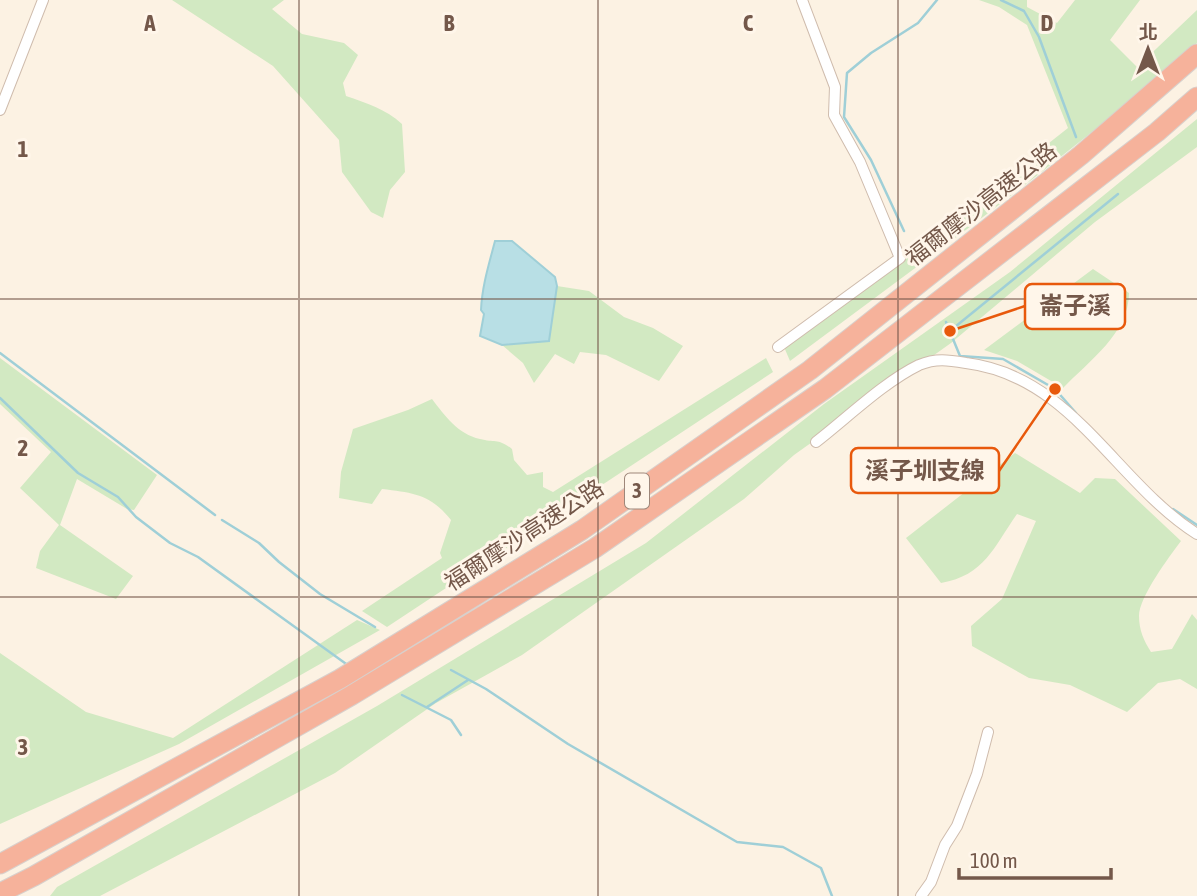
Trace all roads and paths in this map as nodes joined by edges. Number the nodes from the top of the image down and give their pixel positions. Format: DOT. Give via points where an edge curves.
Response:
graph roads {
  1 [pos="43,0"];
  2 [pos="802,0"];
  3 [pos="1197,54"];
  4 [pos="1197,97"];
  5 [pos="0,110"];
  6 [pos="778,347"];
  7 [pos="816,442"];
  8 [pos="1197,534"];
  9 [pos="988,732"];
  10 [pos="0,864"];
  11 [pos="0,893"];
  12 [pos="921,896"];
  1 -- 5 [label="street"];
  2 -- 6 [label="street" via="835,87 834,115 860,162 900,258"];
  3 -- 10 [label="highway, 福爾摩沙高速公路 / 3" via="1082,155 810,370 582,530 340,679"];
  4 -- 11 [label="highway, 福爾摩沙高速公路 / 3" via="825,389 595,548 352,695"];
  7 -- 8 [label="street" via="899,376 920,365 940,359 990,366 1053,400 1177,522"];
  9 -- 12 [label="street" via="957,826"];
}
